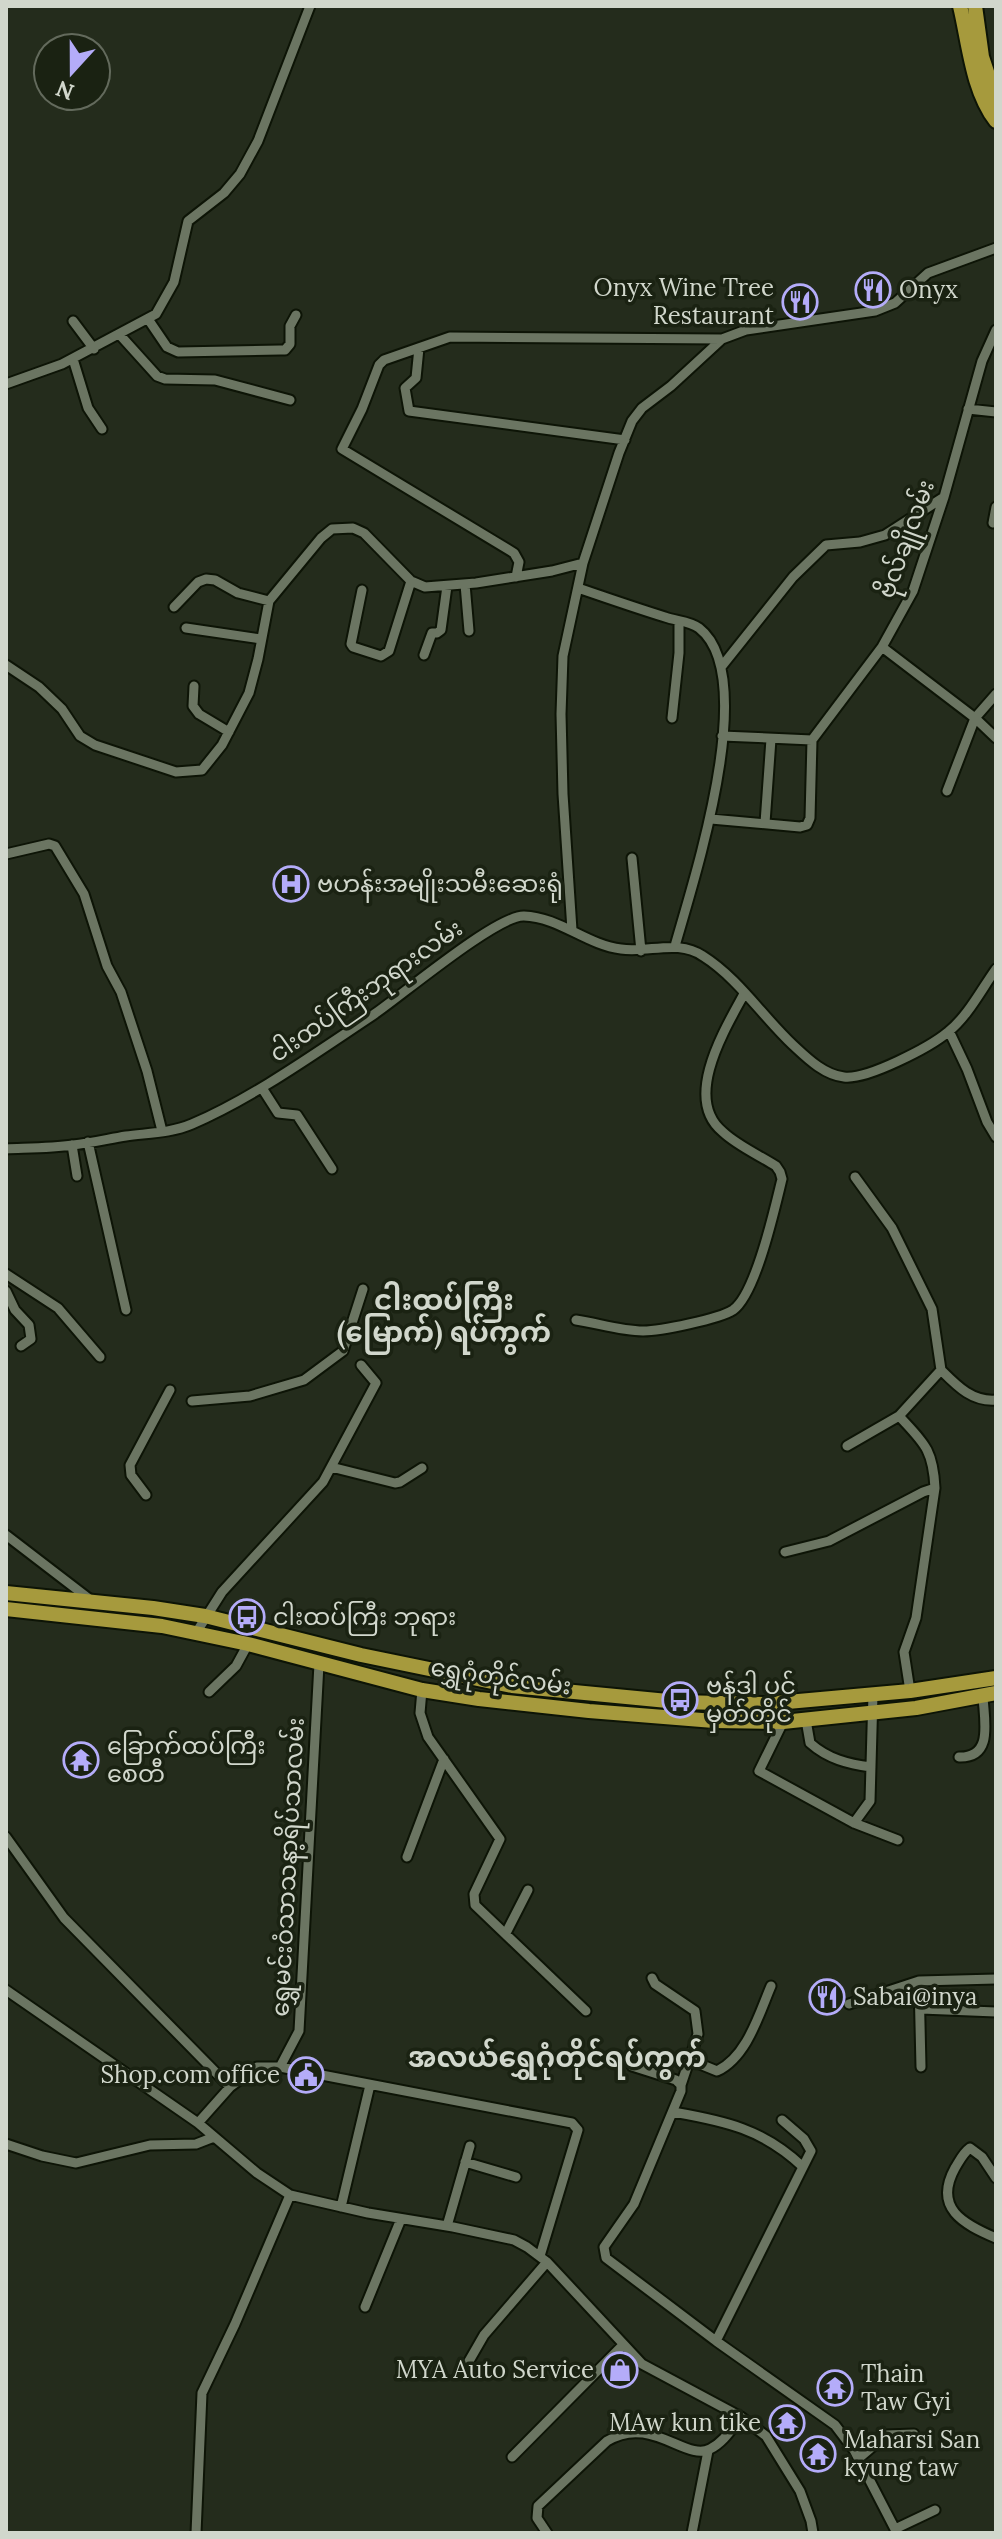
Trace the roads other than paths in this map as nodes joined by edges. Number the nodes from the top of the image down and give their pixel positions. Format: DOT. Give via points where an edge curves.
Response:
graph roads {
  1 [pos="310,6"];
  2 [pos="960,6"];
  3 [pos="975,6"];
  4 [pos="996,99"];
  5 [pos="996,121"];
  6 [pos="996,248"];
  7 [pos="296,315"];
  8 [pos="148,319"];
  9 [pos="73,321"];
  10 [pos="996,330"];
  11 [pos="120,335"];
  12 [pos="722,339"];
  13 [pos="419,348"];
  14 [pos="94,349"];
  15 [pos="73,359"];
  16 [pos="6,384"];
  17 [pos="290,400"];
  18 [pos="968,409"];
  19 [pos="996,412"];
  20 [pos="102,429"];
  21 [pos="625,440"];
  22 [pos="944,497"];
  23 [pos="996,507"];
  24 [pos="993,523"];
  25 [pos="583,563"];
  26 [pos="516,577"];
  27 [pos="411,581"];
  28 [pos="465,584"];
  29 [pos="447,586"];
  30 [pos="578,588"];
  31 [pos="362,590"];
  32 [pos="269,601"];
  33 [pos="174,607"];
  34 [pos="679,622"];
  35 [pos="186,628"];
  36 [pos="469,631"];
  37 [pos="261,639"];
  38 [pos="882,647"];
  39 [pos="424,655"];
  40 [pos="6,665"];
  41 [pos="722,666"];
  42 [pos="194,686"];
  43 [pos="996,694"];
  44 [pos="672,718"];
  45 [pos="975,718"];
  46 [pos="229,732"];
  47 [pos="722,736"];
  48 [pos="996,738"];
  49 [pos="771,739"];
  50 [pos="812,740"];
  51 [pos="947,791"];
  52 [pos="711,819"];
  53 [pos="765,823"];
  54 [pos="6,854"];
  55 [pos="632,858"];
  56 [pos="572,930"];
  57 [pos="675,946"];
  58 [pos="641,951"];
  59 [pos="996,969"];
  60 [pos="744,994"];
  61 [pos="949,1031"];
  62 [pos="262,1088"];
  63 [pos="162,1131"];
  64 [pos="996,1137"];
  65 [pos="88,1142"];
  66 [pos="72,1145"];
  67 [pos="6,1149"];
  68 [pos="332,1169"];
  69 [pos="77,1176"];
  70 [pos="855,1177"];
  71 [pos="6,1274"];
  72 [pos="363,1289"];
  73 [pos="6,1291"];
  74 [pos="126,1310"];
  75 [pos="576,1320"];
  76 [pos="21,1346"];
  77 [pos="100,1357"];
  78 [pos="361,1365"];
  79 [pos="941,1370"];
  80 [pos="170,1390"];
  81 [pos="996,1400"];
  82 [pos="192,1401"];
  83 [pos="899,1416"];
  84 [pos="847,1446"];
  85 [pos="331,1467"];
  86 [pos="422,1468"];
  87 [pos="935,1488"];
  88 [pos="146,1495"];
  89 [pos="6,1535"];
  90 [pos="785,1552"];
  91 [pos="6,1593"];
  92 [pos="94,1603"];
  93 [pos="6,1609"];
  94 [pos="205,1616"];
  95 [pos="196,1633"];
  96 [pos="248,1644"];
  97 [pos="319,1664"];
  98 [pos="996,1678"];
  99 [pos="422,1690"];
  100 [pos="910,1691"];
  101 [pos="209,1692"];
  102 [pos="873,1694"];
  103 [pos="989,1694"];
  104 [pos="873,1713"];
  105 [pos="806,1720"];
  106 [pos="783,1722"];
  107 [pos="959,1757"];
  108 [pos="444,1759"];
  109 [pos="871,1767"];
  110 [pos="854,1823"];
  111 [pos="6,1837"];
  112 [pos="898,1840"];
  113 [pos="407,1857"];
  114 [pos="528,1890"];
  115 [pos="506,1933"];
  116 [pos="652,1978"];
  117 [pos="996,1979"];
  118 [pos="919,1981"];
  119 [pos="771,1986"];
  120 [pos="6,1990"];
  121 [pos="849,2004"];
  122 [pos="921,2009"];
  123 [pos="586,2011"];
  124 [pos="996,2012"];
  125 [pos="690,2060"];
  126 [pos="632,2066"];
  127 [pos="280,2067"];
  128 [pos="921,2067"];
  129 [pos="370,2085"];
  130 [pos="681,2085"];
  131 [pos="230,2087"];
  132 [pos="673,2112"];
  133 [pos="782,2120"];
  134 [pos="198,2123"];
  135 [pos="214,2137"];
  136 [pos="6,2144"];
  137 [pos="470,2146"];
  138 [pos="465,2162"];
  139 [pos="803,2167"];
  140 [pos="516,2177"];
  141 [pos="996,2178"];
  142 [pos="290,2195"];
  143 [pos="341,2207"];
  144 [pos="401,2219"];
  145 [pos="447,2226"];
  146 [pos="996,2238"];
  147 [pos="543,2259"];
  148 [pos="365,2307"];
  149 [pos="716,2341"];
  150 [pos="622,2346"];
  151 [pos="465,2368"];
  152 [pos="741,2417"];
  153 [pos="914,2434"];
  154 [pos="708,2451"];
  155 [pos="512,2457"];
  156 [pos="859,2458"];
  157 [pos="935,2510"];
  158 [pos="896,2531"];
  159 [pos="196,2533"];
  160 [pos="547,2533"];
  161 [pos="692,2533"];
  162 [pos="813,2533"];
  1 -- 8 [label="street" via="258,141 224,193 188,221 174,282"];
  2 -- 5 [label="main road" via="975,72"];
  3 -- 4 [label="main road" via="982,57"];
  6 -- 12 [label="street" via="928,273 895,303 875,311 746,330"];
  7 -- 8 [label="street" via="285,350 172,350"];
  8 -- 11 [label="street"];
  9 -- 14 [label="street"];
  10 -- 18 [label="street, ဗိုလ်ချိုလမ်း"];
  11 -- 14 [label="street"];
  11 -- 17 [label="street" via="157,376 215,380"];
  12 -- 13 [label="street" via="450,337"];
  12 -- 21 [label="street" via="642,408"];
  13 -- 21 [label="street" via="417,374 405,388 409,411"];
  13 -- 26 [label="street" via="379,365 342,449 514,553 519,562"];
  14 -- 15 [label="street"];
  15 -- 16 [label="street"];
  15 -- 20 [label="street" via="88,408"];
  18 -- 19 [label="street"];
  18 -- 22 [label="street, ဗိုလ်ချိုလမ်း"];
  21 -- 25 [label="street"];
  22 -- 38 [label="street, ဗိုလ်ချိုလမ်း" via="913,591"];
  22 -- 41 [label="street" via="885,535 826,545 793,577"];
  23 -- 24 [label="street"];
  25 -- 26 [label="street"];
  25 -- 30 [label="street"];
  26 -- 28 [label="street"];
  27 -- 29 [label="street" via="425,587"];
  27 -- 31 [label="street" via="389,651 381,656 351,644"];
  27 -- 32 [label="street" via="364,533 332,529"];
  28 -- 29 [label="street"];
  28 -- 36 [label="street"];
  29 -- 39 [label="street" via="441,630 432,633"];
  30 -- 34 [label="street"];
  30 -- 56 [label="street" via="563,656 561,714"];
  32 -- 33 [label="street" via="206,579"];
  32 -- 37 [label="street"];
  34 -- 41 [label="street" via="703,631"];
  34 -- 44 [label="street"];
  35 -- 37 [label="street"];
  37 -- 46 [label="street" via="249,693"];
  38 -- 45 [label="street"];
  38 -- 50 [label="street, ဗိုလ်ချိုလမ်း"];
  40 -- 46 [label="street" via="39,687 87,741 176,772 202,770"];
  41 -- 47 [label="street"];
  42 -- 46 [label="street" via="193,706 199,714"];
  43 -- 45 [label="street"];
  45 -- 48 [label="street"];
  45 -- 51 [label="street"];
  47 -- 49 [label="street"];
  47 -- 52 [label="street"];
  49 -- 50 [label="street"];
  49 -- 53 [label="street"];
  50 -- 53 [label="street" via="807,825"];
  52 -- 53 [label="street"];
  52 -- 57 [label="street"];
  54 -- 63 [label="street" via="55,846 84,894 147,1071"];
  55 -- 58 [label="street"];
  56 -- 58 [label="street, ငါးထပ်ကြီးဘုရားလမ်း" via="596,943"];
  56 -- 62 [label="street, ငါးထပ်ကြီးဘုရားလမ်း" via="520,915 507,920"];
  57 -- 58 [label="street, ငါးထပ်ကြီးဘုရားလမ်း"];
  57 -- 60 [label="street" via="701,955"];
  59 -- 61 [label="street"];
  60 -- 61 [label="street" via="812,1061 843,1077 884,1068"];
  60 -- 75 [label="street" via="706,1079 706,1106 720,1131 776,1166 782,1179 770,1232 743,1297 732,1310 645,1331"];
  61 -- 64 [label="street"];
  62 -- 63 [label="street, ငါးထပ်ကြီးဘုရားလမ်း" via="188,1126"];
  62 -- 68 [label="street" via="278,1113 297,1115"];
  63 -- 65 [label="street, ငါးထပ်ကြီးဘုရားလမ်း"];
  65 -- 66 [label="street, ငါးထပ်ကြီးဘုရားလမ်း"];
  65 -- 74 [label="street"];
  66 -- 67 [label="street, ငါးထပ်ကြီးဘုရားလမ်း"];
  66 -- 69 [label="street"];
  70 -- 79 [label="street" via="892,1228 932,1309"];
  71 -- 77 [label="street" via="58,1308"];
  72 -- 82 [label="street" via="343,1351 304,1380 250,1396"];
  73 -- 76 [label="street" via="29,1325 31,1339"];
  78 -- 85 [label="street" via="376,1383"];
  79 -- 81 [label="street" via="962,1391 984,1401"];
  79 -- 83 [label="street"];
  80 -- 88 [label="street" via="130,1465"];
  83 -- 84 [label="street"];
  83 -- 87 [label="street" via="925,1444"];
  85 -- 86 [label="street" via="395,1483"];
  85 -- 94 [label="street"];
  87 -- 90 [label="street" via="829,1541"];
  87 -- 100 [label="street" via="916,1618 904,1652"];
  89 -- 92 [label="street"];
  91 -- 92 [label="main road, ရွှေဂုံတိုင်လမ်း"];
  92 -- 94 [label="main road, ရွှေဂုံတိုင်လမ်း"];
  93 -- 95 [label="main road, ရွှေဂုံတိုင်လမ်း"];
  94 -- 95 [label="street"];
  94 -- 102 [label="main road, ရွှေဂုံတိုင်လမ်း" via="512,1686 678,1702 765,1704"];
  95 -- 96 [label="main road, ရွှေဂုံတိုင်လမ်း"];
  96 -- 97 [label="main road, ရွှေဂုံတိုင်လမ်း"];
  96 -- 101 [label="street" via="236,1666"];
  97 -- 99 [label="main road, ရွှေဂုံတိုင်လမ်း"];
  97 -- 127 [label="street, ရွှေမင်းဝံသာသနာ့ရိပ်သာလမ်း" via="299,2031"];
  98 -- 100 [label="main road, ရွှေဂုံတိုင်လမ်း"];
  99 -- 106 [label="main road, ရွှေဂုံတိုင်လမ်း" via="605,1712"];
  99 -- 108 [label="street" via="420,1713 428,1737"];
  100 -- 102 [label="main road, ရွှေဂုံတိုင်လမ်း"];
  102 -- 104 [label="street"];
  103 -- 104 [label="main road, ရွှေဂုံတိုင်လမ်း"];
  103 -- 107 [label="street" via="982,1750"];
  104 -- 105 [label="main road, ရွှေဂုံတိုင်လမ်း"];
  104 -- 109 [label="street"];
  105 -- 106 [label="main road, ရွှေဂုံတိုင်လမ်း"];
  105 -- 109 [label="street" via="810,1743 818,1750 844,1763"];
  106 -- 110 [label="street" via="759,1771"];
  108 -- 113 [label="street"];
  108 -- 115 [label="street" via="500,1839 473,1899"];
  109 -- 110 [label="street" via="870,1801"];
  110 -- 112 [label="street"];
  111 -- 131 [label="street" via="64,1918"];
  114 -- 115 [label="street"];
  115 -- 123 [label="street"];
  116 -- 125 [label="street" via="695,2011 698,2034"];
  117 -- 118 [label="street"];
  118 -- 121 [label="street"];
  118 -- 122 [label="street"];
  119 -- 125 [label="street" via="748,2038 727,2064 717,2071"];
  120 -- 134 [label="street"];
  122 -- 124 [label="street"];
  122 -- 128 [label="street"];
  125 -- 130 [label="street"];
  126 -- 130 [label="street"];
  127 -- 129 [label="street"];
  127 -- 131 [label="street" via="257,2067"];
  129 -- 143 [label="street"];
  129 -- 147 [label="street" via="572,2123 578,2130"];
  130 -- 132 [label="street"];
  131 -- 134 [label="street"];
  132 -- 139 [label="street" via="749,2130"];
  132 -- 149 [label="street" via="634,2204 604,2247 606,2258"];
  133 -- 139 [label="street" via="811,2151"];
  134 -- 135 [label="street"];
  135 -- 136 [label="street" via="76,2163"];
  135 -- 142 [label="street"];
  137 -- 138 [label="street"];
  138 -- 140 [label="street"];
  138 -- 145 [label="street"];
  139 -- 149 [label="street"];
  141 -- 146 [label="street" via="970,2148 947,2190 950,2208 973,2228"];
  142 -- 143 [label="street"];
  142 -- 159 [label="street" via="202,2393"];
  143 -- 144 [label="street"];
  144 -- 145 [label="street"];
  144 -- 148 [label="street"];
  145 -- 147 [label="street" via="514,2240"];
  147 -- 150 [label="street"];
  147 -- 151 [label="street"];
  149 -- 156 [label="street" via="835,2425"];
  150 -- 152 [label="street" via="651,2371"];
  150 -- 155 [label="street"];
  152 -- 154 [label="street"];
  152 -- 162 [label="street" via="766,2436 786,2467"];
  153 -- 156 [label="street" via="886,2435"];
  154 -- 160 [label="street" via="635,2431 620,2433 538,2506 537,2518"];
  154 -- 161 [label="street"];
  156 -- 158 [label="street"];
  157 -- 158 [label="street"];
}
